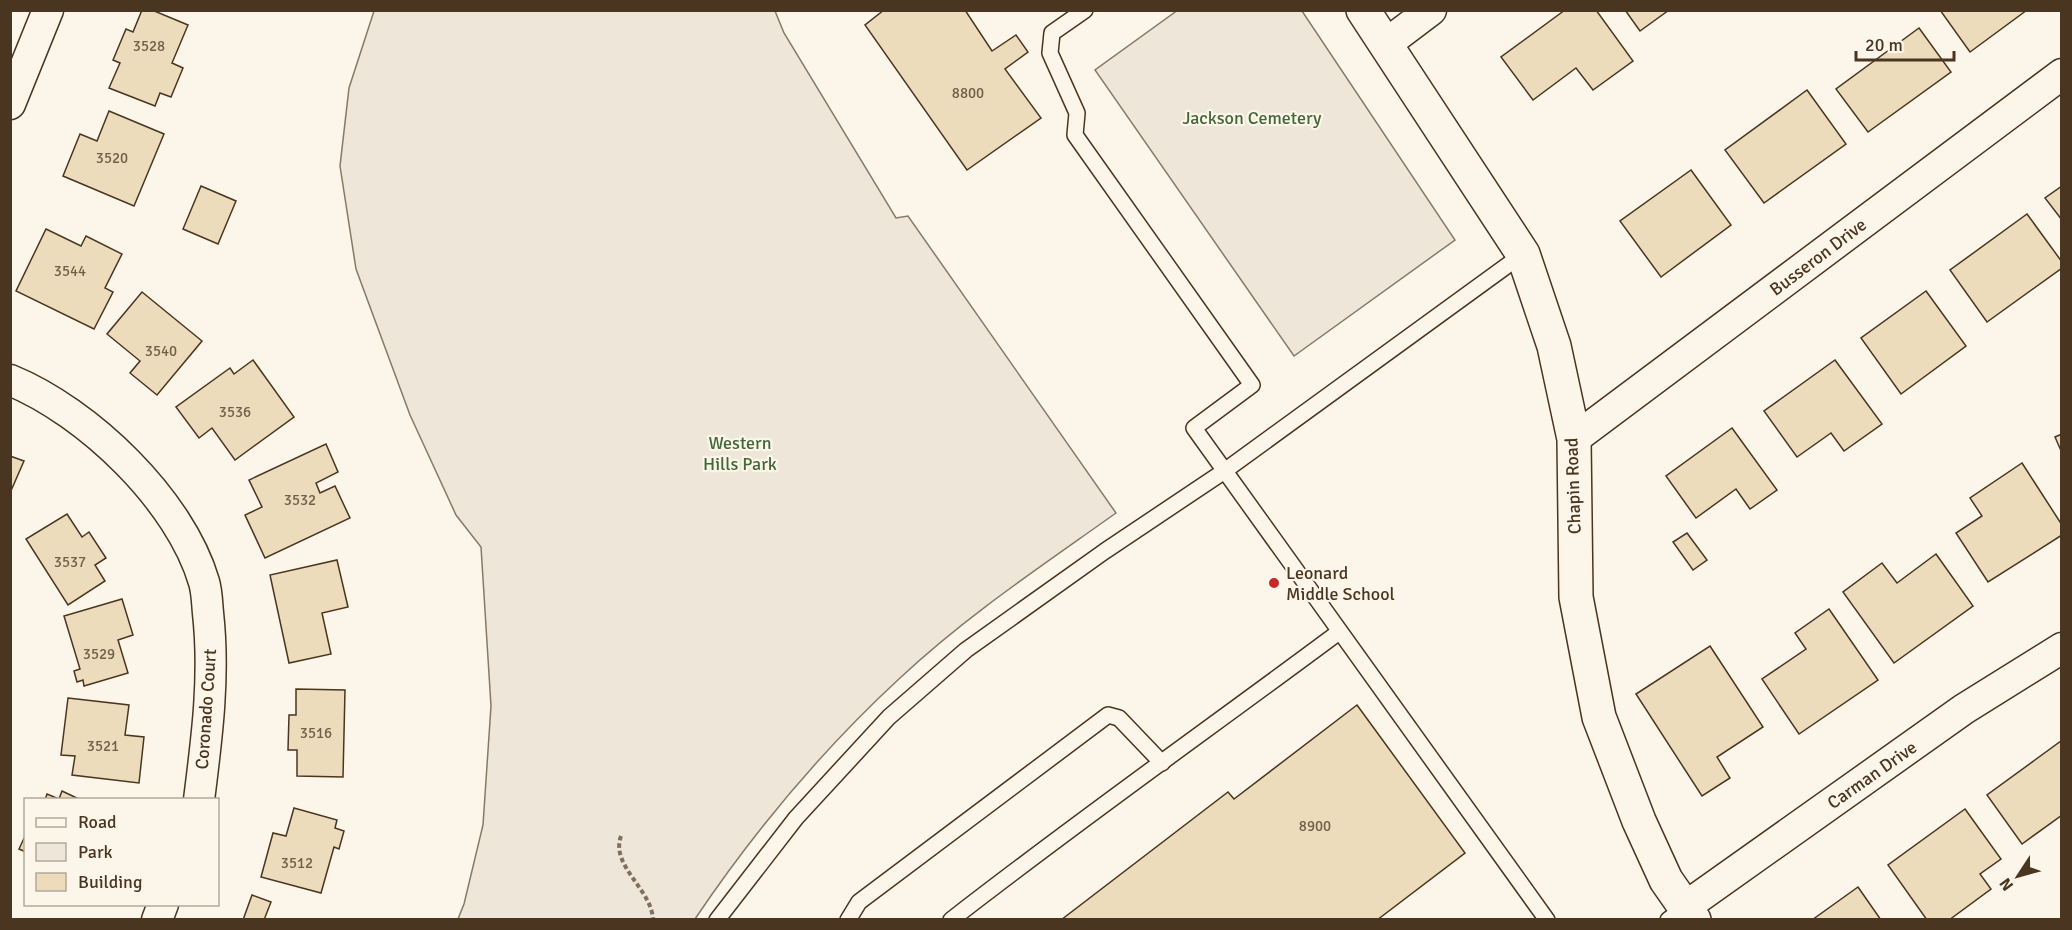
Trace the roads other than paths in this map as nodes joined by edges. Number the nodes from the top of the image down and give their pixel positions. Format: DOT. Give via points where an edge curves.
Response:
graph roads {
  1 [pos="48,10"];
  2 [pos="1085,10"];
  3 [pos="1362,10"];
  4 [pos="1431,10"];
  5 [pos="1386,44"];
  6 [pos="2061,74"];
  7 [pos="10,104"];
  8 [pos="1522,254"];
  9 [pos="10,380"];
  10 [pos="1574,439"];
  11 [pos="1223,472"];
  12 [pos="1339,632"];
  13 [pos="2061,648"];
  14 [pos="1162,763"];
  15 [pos="199,798"];
  16 [pos="1682,915"];
  17 [pos="717,920"];
  18 [pos="849,920"];
  19 [pos="951,920"];
  20 [pos="1546,920"];
  1 -- 7 [label="street"];
  2 -- 11 [label="lane" via="1052,33 1050,53 1077,113 1075,135 1252,385 1194,429"];
  3 -- 5 [label="street, Chapin Road"];
  4 -- 5 [label="street"];
  5 -- 8 [label="street, Chapin Road"];
  6 -- 10 [label="street, Busseron Drive"];
  8 -- 10 [label="street, Chapin Road" via="1554,346"];
  8 -- 11 [label="lane"];
  9 -- 15 [label="street, Coronado Court" via="32,389 111,445 151,488 182,531 204,582 213,652"];
  10 -- 16 [label="street, Chapin Road" via="1576,597 1599,717 1643,831"];
  11 -- 12 [label="lane"];
  11 -- 17 [label="lane" via="966,650 890,717 796,818"];
  12 -- 14 [label="lane"];
  12 -- 20 [label="lane"];
  13 -- 16 [label="street, Carman Drive" via="1964,710"];
  14 -- 18 [label="lane" via="1119,718 1108,715 859,902"];
  14 -- 19 [label="lane"];
}
